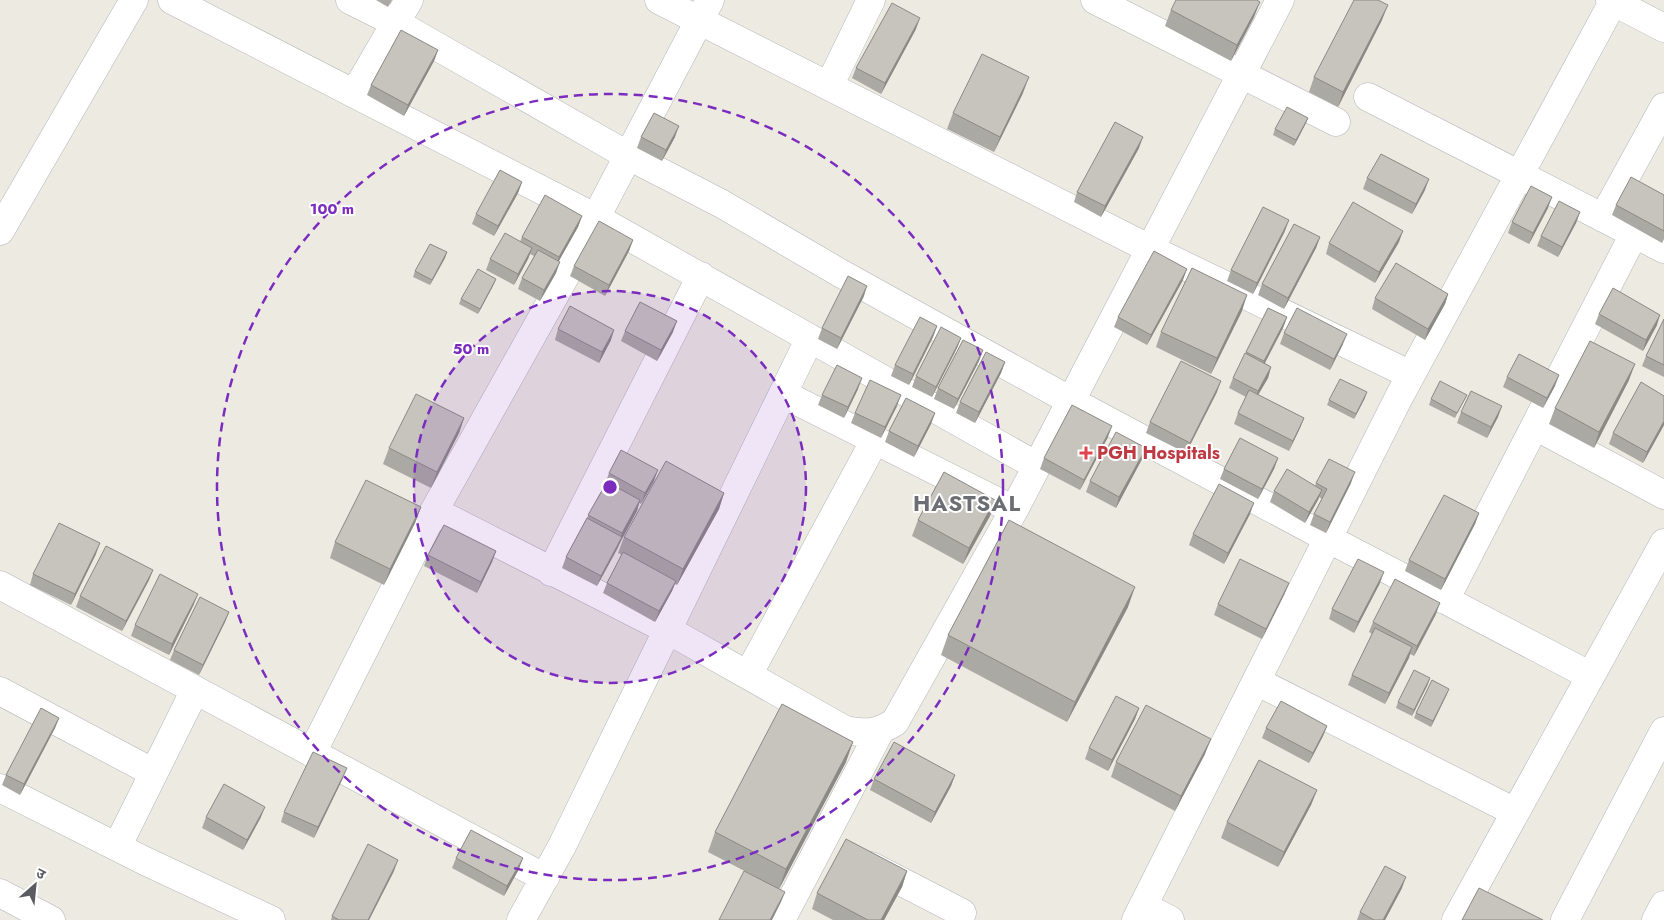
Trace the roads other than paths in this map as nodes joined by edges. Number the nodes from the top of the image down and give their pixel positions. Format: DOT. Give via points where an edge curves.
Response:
graph roads {
  1 [pos="134,0"];
  2 [pos="172,0"];
  3 [pos="350,0"];
  4 [pos="409,0"];
  5 [pos="659,0"];
  6 [pos="871,0"];
  7 [pos="1095,0"];
  8 [pos="1280,0"];
  9 [pos="1612,1"];
  10 [pos="705,11"];
  11 [pos="396,23"];
  12 [pos="1664,28"];
  13 [pos="1242,74"];
  14 [pos="829,86"];
  15 [pos="354,94"];
  16 [pos="1368,97"];
  17 [pos="1664,107"];
  18 [pos="1336,122"];
  19 [pos="627,155"];
  20 [pos="1521,176"];
  21 [pos="9,196"];
  22 [pos="596,218"];
  23 [pos="1603,218"];
  24 [pos="0,231"];
  25 [pos="1634,234"];
  26 [pos="1150,249"];
  27 [pos="1664,249"];
  28 [pos="701,276"];
  29 [pos="810,338"];
  30 [pos="1411,375"];
  31 [pos="783,394"];
  32 [pos="1071,401"];
  33 [pos="1534,426"];
  34 [pos="875,440"];
  35 [pos="1037,466"];
  36 [pos="1664,495"];
  37 [pos="1014,510"];
  38 [pos="434,511"];
  39 [pos="1327,538"];
  40 [pos="1664,543"];
  41 [pos="551,572"];
  42 [pos="0,585"];
  43 [pos="1445,600"];
  44 [pos="668,630"];
  45 [pos="748,675"];
  46 [pos="1590,675"];
  47 [pos="1256,681"];
  48 [pos="195,690"];
  49 [pos="0,691"];
  50 [pos="880,731"];
  51 [pos="1664,732"];
  52 [pos="312,753"];
  53 [pos="154,773"];
  54 [pos="0,788"];
  55 [pos="1515,812"];
  56 [pos="822,841"];
  57 [pos="117,847"];
  58 [pos="544,878"];
  59 [pos="0,893"];
  60 [pos="1664,905"];
  61 [pos="962,913"];
  62 [pos="1140,913"];
  63 [pos="51,920"];
  64 [pos="271,920"];
  65 [pos="521,920"];
  66 [pos="781,920"];
  67 [pos="1170,920"];
  68 [pos="1456,920"];
  69 [pos="1565,920"];
  70 [pos="1656,920"];
  1 -- 21 [label="street"];
  2 -- 15 [label="street"];
  3 -- 11 [label="street"];
  4 -- 11 [label="street"];
  5 -- 10 [label="street"];
  6 -- 14 [label="street"];
  7 -- 13 [label="street"];
  8 -- 13 [label="street"];
  9 -- 12 [label="street"];
  9 -- 20 [label="street"];
  10 -- 14 [label="street"];
  10 -- 19 [label="street"];
  11 -- 15 [label="street"];
  11 -- 19 [label="street"];
  13 -- 18 [label="street"];
  13 -- 26 [label="street"];
  14 -- 26 [label="street"];
  15 -- 22 [label="street"];
  16 -- 20 [label="street"];
  17 -- 23 [label="street"];
  19 -- 22 [label="street"];
  19 -- 32 [label="street" via="722,204"];
  20 -- 23 [label="street"];
  20 -- 30 [label="street"];
  21 -- 24 [label="street"];
  22 -- 28 [label="street"];
  22 -- 38 [label="street"];
  23 -- 25 [label="street"];
  25 -- 27 [label="street"];
  25 -- 33 [label="street"];
  26 -- 30 [label="street"];
  26 -- 32 [label="street"];
  28 -- 29 [label="street"];
  28 -- 41 [label="street"];
  29 -- 31 [label="street"];
  29 -- 35 [label="street"];
  30 -- 39 [label="street"];
  31 -- 34 [label="street"];
  31 -- 44 [label="street"];
  32 -- 35 [label="street"];
  32 -- 39 [label="street"];
  33 -- 36 [label="street"];
  33 -- 43 [label="street"];
  34 -- 37 [label="street"];
  34 -- 45 [label="street"];
  35 -- 37 [label="street"];
  37 -- 50 [label="street" via="895,722"];
  38 -- 41 [label="street"];
  38 -- 52 [label="street"];
  39 -- 43 [label="street"];
  39 -- 47 [label="street"];
  40 -- 46 [label="street"];
  41 -- 44 [label="street"];
  42 -- 48 [label="street"];
  43 -- 46 [label="street"];
  44 -- 45 [label="street"];
  44 -- 58 [label="street"];
  45 -- 50 [label="street" via="845,730 864,734"];
  46 -- 55 [label="street"];
  47 -- 55 [label="street"];
  47 -- 62 [label="street"];
  48 -- 52 [label="street"];
  48 -- 53 [label="street"];
  49 -- 53 [label="street"];
  50 -- 56 [label="street"];
  51 -- 69 [label="street"];
  52 -- 58 [label="street"];
  53 -- 57 [label="street"];
  54 -- 57 [label="street"];
  55 -- 68 [label="street"];
  56 -- 61 [label="street"];
  56 -- 66 [label="street"];
  57 -- 64 [label="street"];
  58 -- 65 [label="street"];
  59 -- 63 [label="street"];
  60 -- 70 [label="street"];
  62 -- 67 [label="street"];
}
